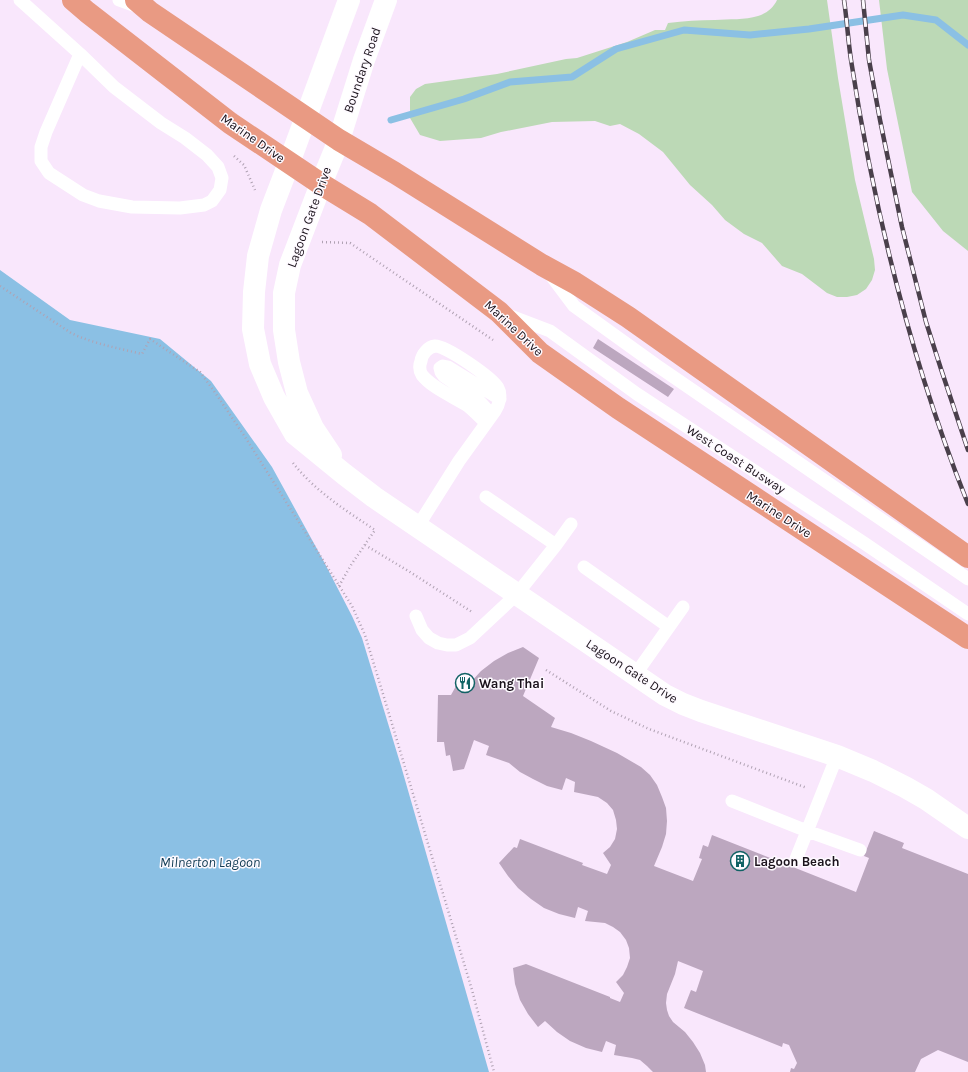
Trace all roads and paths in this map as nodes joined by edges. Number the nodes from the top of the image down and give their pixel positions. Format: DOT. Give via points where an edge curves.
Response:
graph roads {
  1 [pos="20,0"];
  2 [pos="73,0"];
  3 [pos="118,0"];
  4 [pos="349,0"];
  5 [pos="386,0"];
  6 [pos="143,6"];
  7 [pos="80,54"];
  8 [pos="306,118"];
  9 [pos="338,140"];
  10 [pos="289,163"];
  11 [pos="244,165"];
  12 [pos="321,184"];
  13 [pos="256,192"];
  14 [pos="542,265"];
  15 [pos="0,286"];
  16 [pos="499,312"];
  17 [pos="500,399"];
  18 [pos="489,419"];
  19 [pos="344,474"];
  20 [pos="486,497"];
  21 [pos="571,524"];
  22 [pos="418,526"];
  23 [pos="365,544"];
  24 [pos="556,544"];
  25 [pos="968,557"];
  26 [pos="584,567"];
  27 [pos="968,579"];
  28 [pos="517,594"];
  29 [pos="683,607"];
  30 [pos="968,614"];
  31 [pos="416,616"];
  32 [pos="487,622"];
  33 [pos="669,627"];
  34 [pos="968,638"];
  35 [pos="546,670"];
  36 [pos="636,675"];
  37 [pos="837,756"];
  38 [pos="822,793"];
  39 [pos="732,801"];
  40 [pos="968,828"];
  41 [pos="807,831"];
  42 [pos="860,850"];
  43 [pos="796,859"];
  44 [pos="494,1072"];
  1 -- 7 [label="lane"];
  2 -- 10 [label="main road, Marine Drive" via="224,119"];
  3 -- 6 [label="lane"];
  4 -- 8 [label="street"];
  5 -- 9 [label="street, Boundary Road"];
  6 -- 8 [label="main road"];
  7 -- 7 [label="lane" via="114,87 185,138 218,167 222,178 220,190 212,201 204,205 180,208 125,206 83,195 49,173 41,161 41,147"];
  8 -- 9 [label="main road"];
  8 -- 10 [label="street, Lagoon Gate Drive"];
  9 -- 12 [label="street, Lagoon Gate Drive"];
  9 -- 14 [label="main road"];
  10 -- 12 [label="main road, Marine Drive"];
  10 -- 19 [label="street, Lagoon Gate Drive" via="271,210 258,256 254,292 254,329 260,364 274,397 295,434"];
  11 -- 13 [label="path"];
  12 -- 16 [label="main road, Marine Drive" via="370,214"];
  12 -- 19 [label="street, Lagoon Gate Drive" via="290,265 284,293 284,330 288,362 297,393 313,428"];
  14 -- 25 [label="main road" via="635,321"];
  14 -- 27 [label="lane" via="574,306"];
  15 -- 44 [label="path" via="84,339 142,354 150,340 200,372 245,437 352,606 376,670"];
  16 -- 30 [label="lane, West Coast Busway" via="550,331 637,394"];
  16 -- 34 [label="main road, Marine Drive" via="540,354 611,404"];
  17 -- 18 [label="lane" via="499,405"];
  17 -- 18 [label="lane" via="448,367 440,368 444,376 482,404"];
  17 -- 18 [label="lane" via="498,388 490,378 452,352 434,346 426,350 421,358 419,367 426,380"];
  18 -- 22 [label="lane"];
  19 -- 22 [label="street, Lagoon Gate Drive"];
  20 -- 24 [label="lane"];
  21 -- 24 [label="lane"];
  22 -- 28 [label="street, Lagoon Gate Drive"];
  23 -- 32 [label="path"];
  24 -- 28 [label="lane"];
  26 -- 33 [label="lane"];
  28 -- 32 [label="lane"];
  28 -- 36 [label="street, Lagoon Gate Drive"];
  29 -- 33 [label="lane"];
  31 -- 32 [label="lane" via="429,638 447,645 456,645 470,638"];
  33 -- 36 [label="lane"];
  35 -- 38 [label="path" via="611,711 649,729"];
  36 -- 37 [label="street, Lagoon Gate Drive" via="683,704"];
  37 -- 38 [label="lane"];
  37 -- 40 [label="street, Lagoon Gate Drive" via="905,787"];
  38 -- 41 [label="lane"];
  39 -- 41 [label="lane"];
  41 -- 42 [label="lane"];
  41 -- 43 [label="lane"];
}
